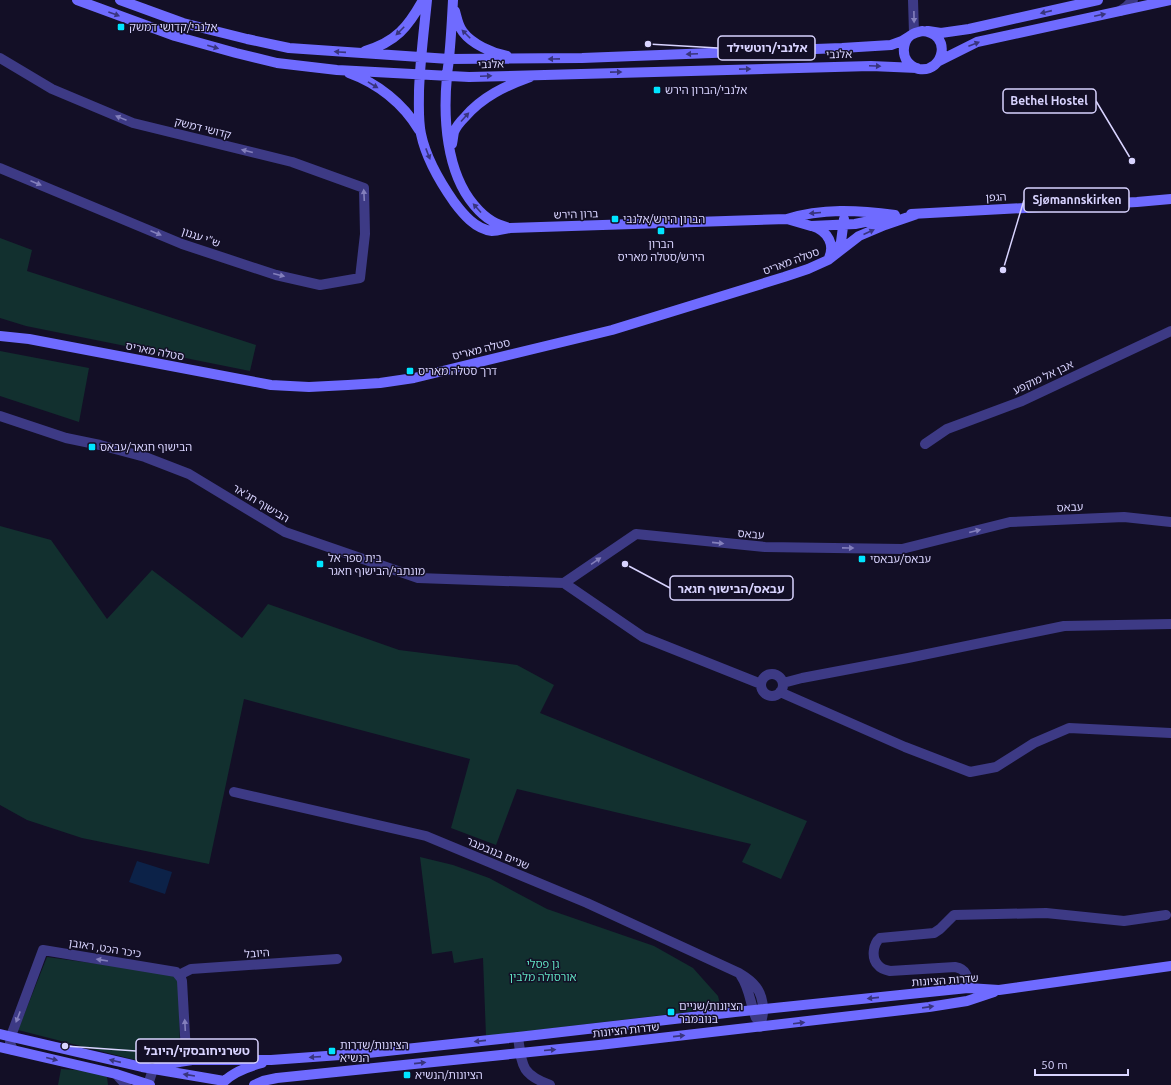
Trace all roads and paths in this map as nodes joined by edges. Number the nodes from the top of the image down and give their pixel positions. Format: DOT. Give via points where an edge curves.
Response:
graph roads {
  1 [pos="77,0"];
  2 [pos="120,0"];
  3 [pos="423,0"];
  4 [pos="427,0"];
  5 [pos="913,0"];
  6 [pos="1098,0"];
  7 [pos="1133,0"];
  8 [pos="1171,0"];
  9 [pos="453,2"];
  10 [pos="1118,12"];
  11 [pos="928,31"];
  12 [pos="912,35"];
  13 [pos="358,53"];
  14 [pos="421,57"];
  15 [pos="0,58"];
  16 [pos="449,59"];
  17 [pos="527,59"];
  18 [pos="939,61"];
  19 [pos="917,68"];
  20 [pos="337,70"];
  21 [pos="420,74"];
  22 [pos="538,74"];
  23 [pos="447,76"];
  24 [pos="421,134"];
  25 [pos="450,152"];
  26 [pos="0,168"];
  27 [pos="1171,199"];
  28 [pos="845,211"];
  29 [pos="917,214"];
  30 [pos="895,215"];
  31 [pos="787,219"];
  32 [pos="844,225"];
  33 [pos="810,226"];
  34 [pos="510,228"];
  35 [pos="365,234"];
  36 [pos="837,254"];
  37 [pos="828,260"];
  38 [pos="0,331"];
  39 [pos="1171,331"];
  40 [pos="0,336"];
  41 [pos="29,339"];
  42 [pos="0,416"];
  43 [pos="925,444"];
  44 [pos="1171,522"];
  45 [pos="564,583"];
  46 [pos="1171,624"];
  47 [pos="761,684"];
  48 [pos="782,688"];
  49 [pos="1171,733"];
  50 [pos="234,792"];
  51 [pos="1166,915"];
  52 [pos="337,959"];
  53 [pos="1171,966"];
  54 [pos="739,973"];
  55 [pos="179,975"];
  56 [pos="968,988"];
  57 [pos="999,990"];
  58 [pos="763,1009"];
  59 [pos="753,1010"];
  60 [pos="760,1027"];
  61 [pos="0,1034"];
  62 [pos="11,1036"];
  63 [pos="518,1037"];
  64 [pos="0,1047"];
  65 [pos="13,1050"];
  66 [pos="520,1052"];
  67 [pos="192,1060"];
  68 [pos="271,1060"];
  69 [pos="153,1069"];
  70 [pos="116,1074"];
  71 [pos="223,1084"];
  72 [pos="126,1085"];
  73 [pos="149,1085"];
  74 [pos="254,1085"];
  75 [pos="550,1085"];
  1 -- 20 [label="street, אלנבי, one-way" via="175,36 236,53 278,63"];
  13 -- 2 [label="street, אלנבי, one-way" via="289,48 247,39 184,23"];
  3 -- 13 [label="street, one-way" via="412,19 393,39"];
  4 -- 14 [label="street, ברון הירש"];
  5 -- 12 [label="street, one-way"];
  6 -- 11 [label="street, אלנבי, one-way" via="970,29 941,33"];
  7 -- 10 [label="street"];
  8 -- 10 [label="street, אלנבי"];
  9 -- 16 [label="street, ברון הירש"];
  17 -- 9 [label="street, one-way" via="505,56 466,36 459,24"];
  18 -- 10 [label="street, אלנבי, one-way" via="977,42"];
  11 -- 12 [label="street, אלנבי"];
  11 -- 18 [label="street" via="935,34 941,42"];
  12 -- 17 [label="street, אלנבי, one-way" via="891,45"];
  12 -- 19 [label="street" via="905,44 904,55 911,65"];
  13 -- 14 [label="street, אלנבי"];
  14 -- 16 [label="street, אלנבי"];
  14 -- 21 [label="street, ברון הירש"];
  35 -- 15 [label="street, קדושי דמשק, one-way" via="364,188 292,162 132,123 52,89"];
  16 -- 17 [label="street, אלנבי"];
  16 -- 23 [label="street, ברון הירש"];
  18 -- 19 [label="street, אלנבי" via="929,68"];
  22 -- 19 [label="street, אלנבי, one-way" via="870,66"];
  20 -- 21 [label="street, אלנבי"];
  20 -- 24 [label="street, one-way" via="364,79 394,100 408,113"];
  21 -- 23 [label="street, אלנבי"];
  21 -- 24 [label="street, ברון הירש"];
  23 -- 22 [label="street, אלנבי, one-way"];
  25 -- 22 [label="street, one-way" via="454,132 476,106 506,86"];
  23 -- 25 [label="street, ברון הירש" via="446,123"];
  24 -- 34 [label="street, ברון הירש, one-way" via="431,163 460,209 470,220 490,231"];
  34 -- 25 [label="street, ברון הירש, one-way" via="491,221 470,200 457,176"];
  26 -- 35 [label="street, ש\"י עגנון, one-way" via="182,244 276,275 320,285 360,278"];
  27 -- 29 [label="street, הגפן"];
  28 -- 30 [label="street, הגפן"];
  28 -- 31 [label="street, ברון הירש, one-way" via="802,214"];
  28 -- 32 [label="street, סטלה מאריס"];
  29 -- 30 [label="street, הגפן"];
  36 -- 29 [label="street, one-way" via="859,236"];
  30 -- 32 [label="street, הגפן"];
  31 -- 33 [label="street, ברון הירש"];
  31 -- 34 [label="street, ברון הירש"];
  32 -- 33 [label="street, ברון הירש"];
  32 -- 36 [label="street, סטלה מאריס"];
  33 -- 37 [label="street" via="828,236 832,248"];
  36 -- 37 [label="street, סטלה מאריס"];
  37 -- 41 [label="street, סטלה מאריס" via="784,278 612,330 414,378 380,383 309,387 271,385"];
  38 -- 41 [label="street, סטלה מאריס"];
  39 -- 43 [label="street, אבן אל מוקפע" via="1022,401 947,429"];
  40 -- 41 [label="street, סטלה מאריס"];
  42 -- 45 [label="street, הבישוף חג'אר" via="66,438 145,457 188,474 285,532 418,578"];
  45 -- 44 [label="street, עבאס, one-way" via="636,534 765,548 902,549 1010,522 1124,517"];
  45 -- 47 [label="street" via="643,636"];
  46 -- 48 [label="street" via="1064,626 810,676"];
  47 -- 48 [label="street" via="763,692 770,696 777,695"];
  47 -- 48 [label="street" via="764,677 772,674 779,676"];
  48 -- 49 [label="street" via="905,747 970,772 996,767 1034,743 1069,728"];
  50 -- 54 [label="street, שניים בנובמבר" via="426,836 587,904"];
  51 -- 56 [label="street" via="1124,921 1046,913 954,915 934,933 880,938 875,944 874,958 882,969 890,972 960,968 967,974"];
  52 -- 55 [label="street, היובל" via="191,970"];
  53 -- 57 [label="street, שדרות הציונות"];
  54 -- 58 [label="street, שניים בנובמבר" via="757,986"];
  54 -- 59 [label="street" via="748,987"];
  55 -- 62 [label="street, כיכר הכט, ראובן, one-way" via="171,971 44,950"];
  67 -- 55 [label="street, one-way" via="186,1053 182,981"];
  56 -- 57 [label="street, שדרות הציונות"];
  56 -- 58 [label="street, שדרות הציונות, one-way"];
  60 -- 57 [label="street, שדרות הציונות, one-way" via="929,1007 967,1001"];
  58 -- 59 [label="street, שדרות הציונות"];
  58 -- 60 [label="street, שניים בנובמבר"];
  59 -- 60 [label="street"];
  59 -- 63 [label="street, שדרות הציונות"];
  66 -- 60 [label="street, שדרות הציונות, one-way"];
  61 -- 62 [label="street"];
  62 -- 65 [label="street, כיכר הכט, ראובן"];
  69 -- 62 [label="street, one-way"];
  63 -- 66 [label="street"];
  63 -- 68 [label="street, שדרות הציונות, one-way"];
  64 -- 65 [label="street"];
  65 -- 70 [label="street, one-way"];
  74 -- 66 [label="street, שדרות הציונות, one-way" via="283,1078"];
  66 -- 75 [label="street" via="528,1073"];
  67 -- 68 [label="street"];
  67 -- 69 [label="street"];
  68 -- 71 [label="street" via="240,1071"];
  71 -- 69 [label="street, one-way"];
  69 -- 73 [label="street"];
  70 -- 72 [label="street"];
  70 -- 73 [label="street"];
}
